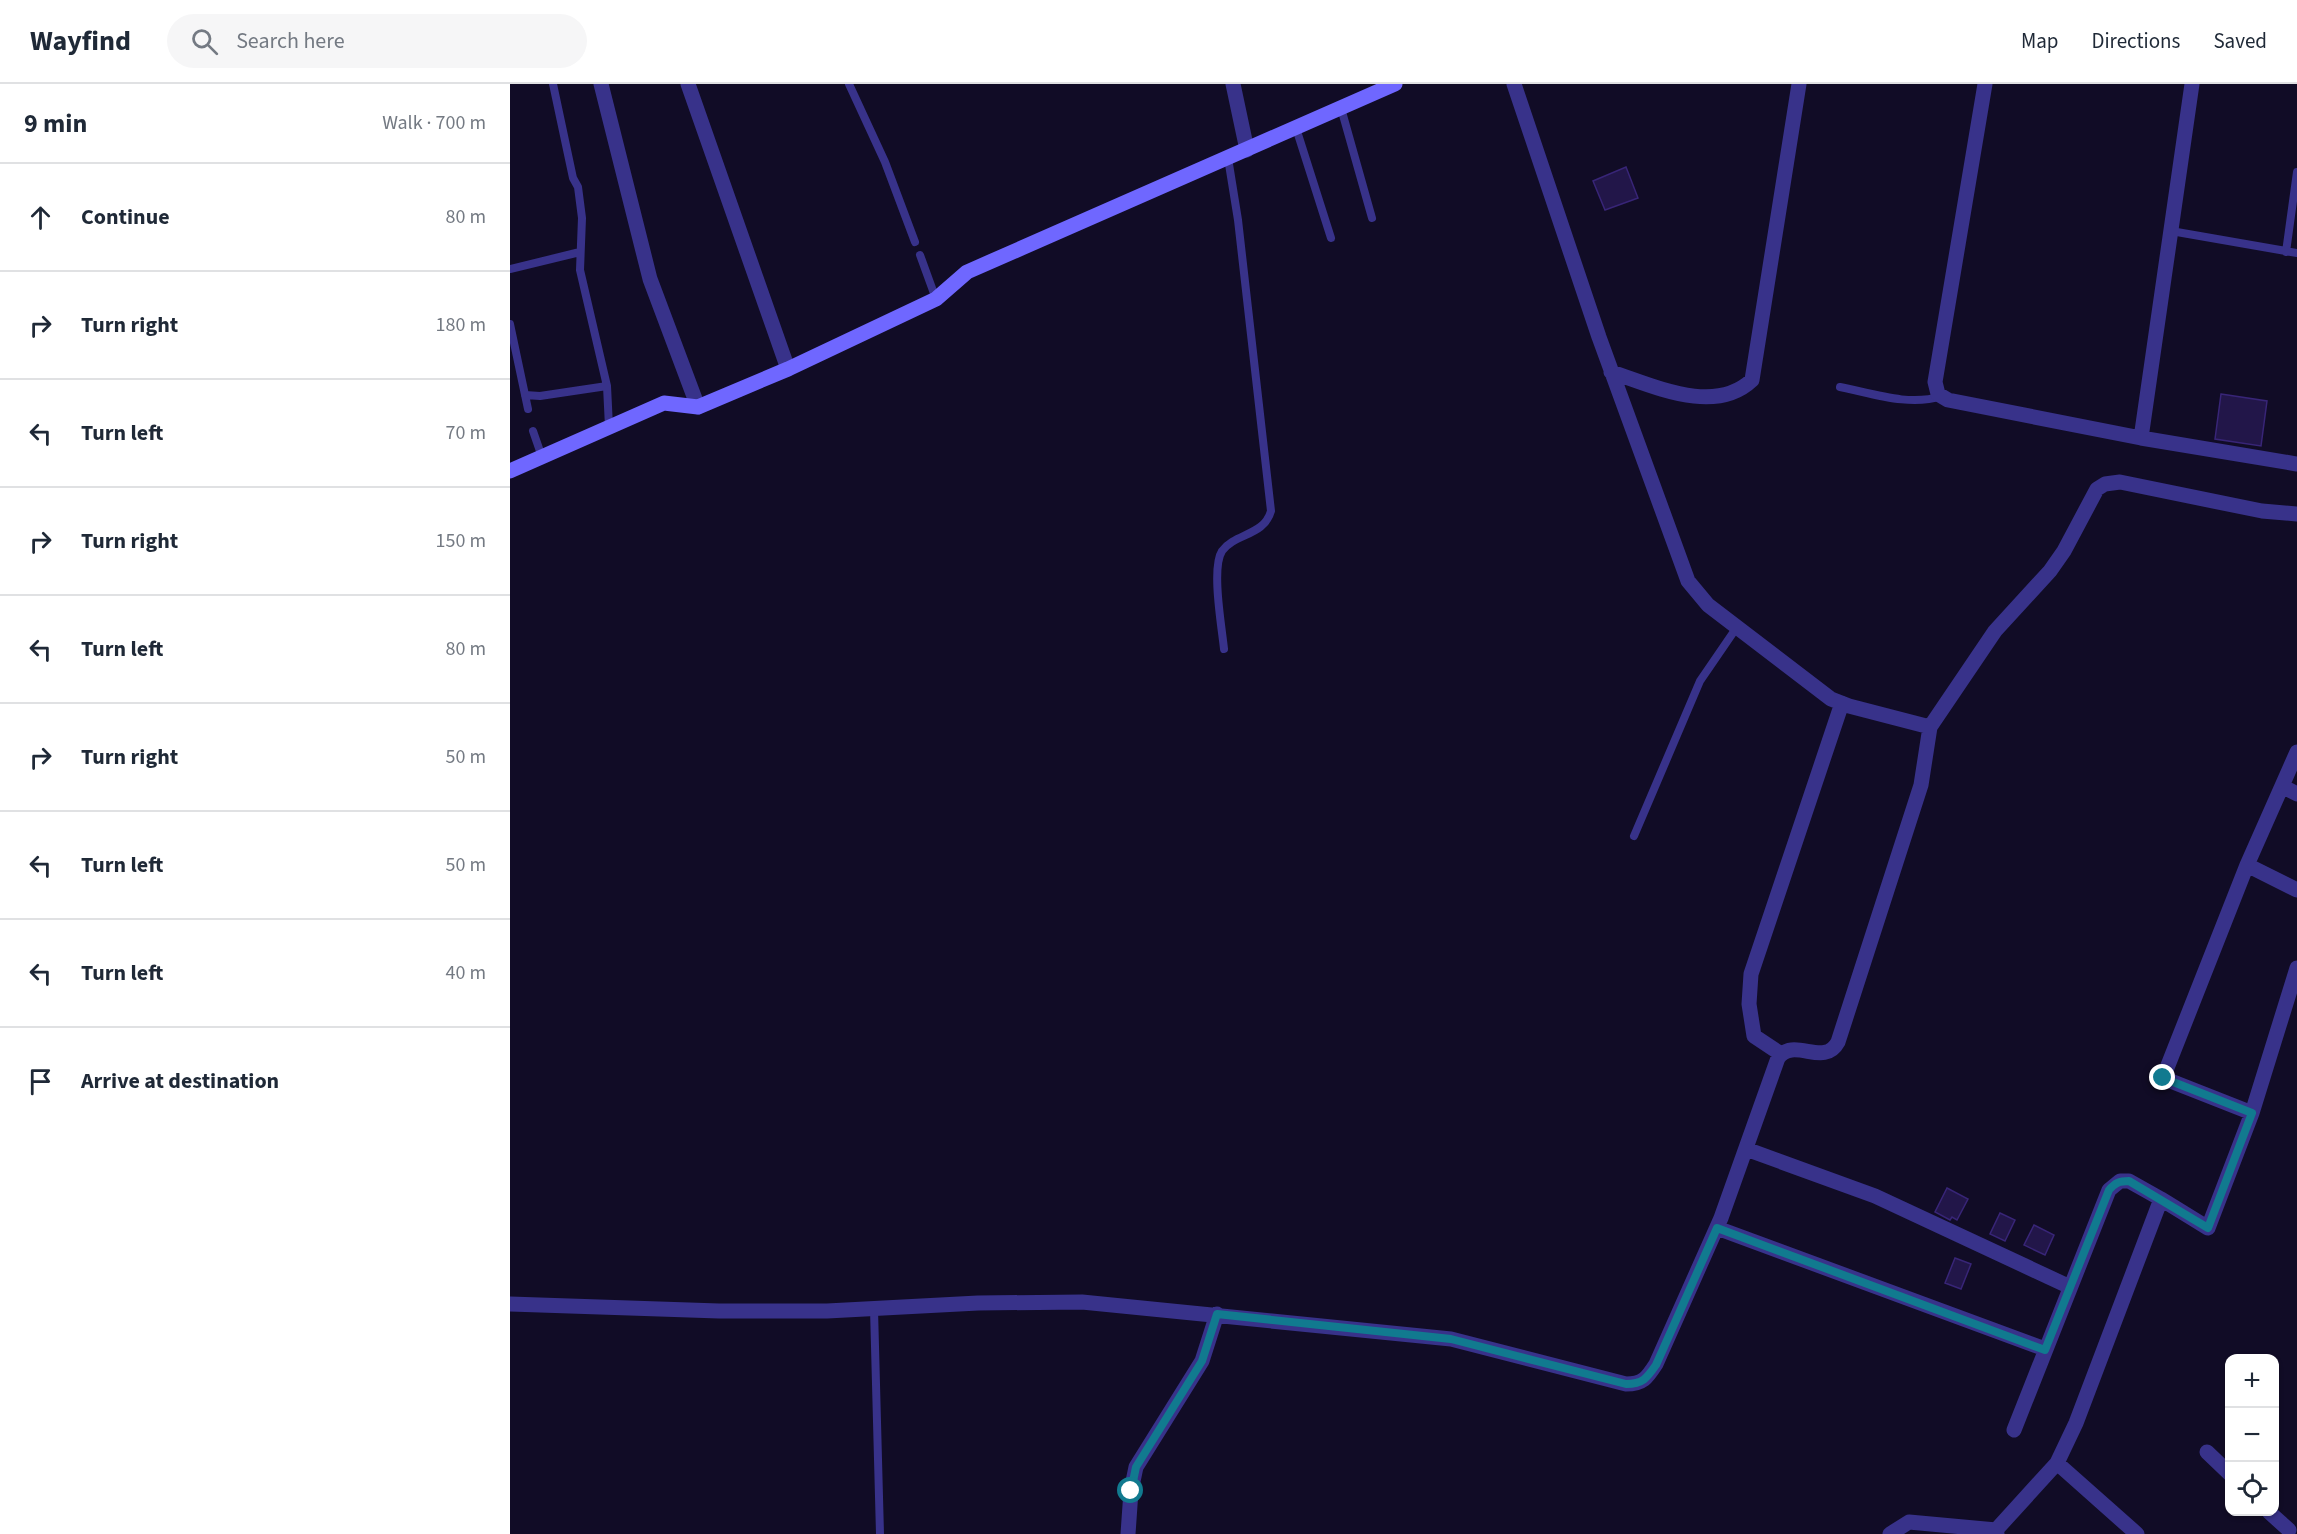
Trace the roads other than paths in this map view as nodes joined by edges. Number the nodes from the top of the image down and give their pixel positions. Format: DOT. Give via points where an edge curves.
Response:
graph roads {
  1 [pos="553,84"];
  2 [pos="601,84"];
  3 [pos="688,84"];
  4 [pos="849,84"];
  5 [pos="1233,84"];
  6 [pos="1395,84"];
  7 [pos="1514,84"];
  8 [pos="1799,84"];
  9 [pos="1985,84"];
  10 [pos="2192,84"];
  11 [pos="1341,108"];
  12 [pos="1296,128"];
  13 [pos="1247,150"];
  14 [pos="1228,158"];
  15 [pos="2297,172"];
  16 [pos="1372,218"];
  17 [pos="2171,231"];
  18 [pos="1331,238"];
  19 [pos="915,242"];
  20 [pos="580,252"];
  21 [pos="2286,252"];
  22 [pos="2297,253"];
  23 [pos="920,255"];
  24 [pos="510,269"];
  25 [pos="936,299"];
  26 [pos="510,324"];
  27 [pos="788,369"];
  28 [pos="1611,372"];
  29 [pos="607,386"];
  30 [pos="1840,387"];
  31 [pos="525,395"];
  32 [pos="1941,396"];
  33 [pos="699,407"];
  34 [pos="528,409"];
  35 [pos="609,427"];
  36 [pos="533,430"];
  37 [pos="2141,438"];
  38 [pos="542,457"];
  39 [pos="2297,464"];
  40 [pos="510,471"];
  41 [pos="2297,514"];
  42 [pos="1737,627"];
  43 [pos="1224,649"];
  44 [pos="1842,703"];
  45 [pos="1930,727"];
  46 [pos="2297,752"];
  47 [pos="2282,786"];
  48 [pos="2297,794"];
  49 [pos="1634,836"];
  50 [pos="2247,865"];
  51 [pos="2297,890"];
  52 [pos="2297,968"];
  53 [pos="1781,1054"];
  54 [pos="2252,1113"];
  55 [pos="1746,1149"];
  56 [pos="2160,1199"];
  57 [pos="1717,1228"];
  58 [pos="2068,1286"];
  59 [pos="510,1304"];
  60 [pos="874,1309"];
  61 [pos="1217,1314"];
  62 [pos="2045,1350"];
  63 [pos="2014,1430"];
  64 [pos="2207,1452"];
  65 [pos="2057,1463"];
  66 [pos="2225,1470"];
  67 [pos="2274,1516"];
  68 [pos="2290,1529"];
  69 [pos="1997,1532"];
  70 [pos="880,1534"];
  71 [pos="1128,1534"];
  72 [pos="1890,1534"];
  73 [pos="2138,1534"];
  1 -- 20 [label="lane" via="578,187 582,218"];
  2 -- 33 [label="street" via="650,279"];
  3 -- 27 [label="street"];
  4 -- 19 [label="lane" via="885,162"];
  5 -- 13 [label="street"];
  6 -- 11 [label="main road"];
  7 -- 28 [label="street"];
  8 -- 28 [label="street" via="1752,380 1732,392 1693,397"];
  9 -- 32 [label="street" via="1935,382"];
  10 -- 17 [label="street"];
  11 -- 12 [label="main road"];
  11 -- 16 [label="lane"];
  12 -- 13 [label="main road"];
  12 -- 18 [label="lane"];
  13 -- 14 [label="main road"];
  14 -- 25 [label="main road" via="968,272"];
  14 -- 43 [label="lane" via="1271,511 1264,524 1228,545 1218,560"];
  15 -- 21 [label="lane"];
  17 -- 21 [label="lane"];
  17 -- 37 [label="street"];
  20 -- 24 [label="lane"];
  20 -- 29 [label="lane" via="580,270"];
  21 -- 22 [label="lane"];
  23 -- 25 [label="lane"];
  25 -- 27 [label="main road"];
  26 -- 31 [label="lane"];
  27 -- 33 [label="main road"];
  28 -- 42 [label="street" via="1688,581 1696,593"];
  29 -- 31 [label="lane"];
  29 -- 35 [label="lane"];
  30 -- 32 [label="lane" via="1913,401"];
  31 -- 34 [label="lane"];
  32 -- 37 [label="street"];
  33 -- 35 [label="main road" via="664,403"];
  35 -- 38 [label="main road"];
  36 -- 38 [label="lane"];
  37 -- 39 [label="street"];
  38 -- 40 [label="main road"];
  41 -- 45 [label="street" via="2262,512 2120,482 2105,484 2097,489 2050,571 1995,632"];
  42 -- 44 [label="street" via="1814,687"];
  42 -- 49 [label="lane" via="1700,681"];
  44 -- 45 [label="street"];
  44 -- 53 [label="street" via="1751,974 1749,1004 1754,1035"];
  45 -- 53 [label="street" via="1922,785 1838,1042 1827,1053 1790,1049"];
  46 -- 47 [label="street"];
  47 -- 48 [label="street"];
  47 -- 50 [label="street"];
  50 -- 51 [label="street"];
  50 -- 54 [label="street" via="2163,1078"];
  52 -- 54 [label="street"];
  53 -- 55 [label="street"];
  54 -- 56 [label="street" via="2208,1228"];
  55 -- 57 [label="street"];
  55 -- 58 [label="street" via="1875,1197"];
  56 -- 58 [label="street" via="2129,1181 2113,1185"];
  56 -- 65 [label="street"];
  57 -- 61 [label="street" via="1656,1365 1639,1384 1626,1384 1451,1339"];
  57 -- 62 [label="street"];
  58 -- 62 [label="street"];
  59 -- 60 [label="street" via="719,1311"];
  60 -- 61 [label="street" via="1082,1302"];
  60 -- 70 [label="lane"];
  61 -- 71 [label="street" via="1202,1361 1136,1467"];
  62 -- 63 [label="street"];
  64 -- 66 [label="street"];
  65 -- 69 [label="street"];
  65 -- 73 [label="street"];
  67 -- 68 [label="street"];
  69 -- 72 [label="street" via="1909,1522"];
}
